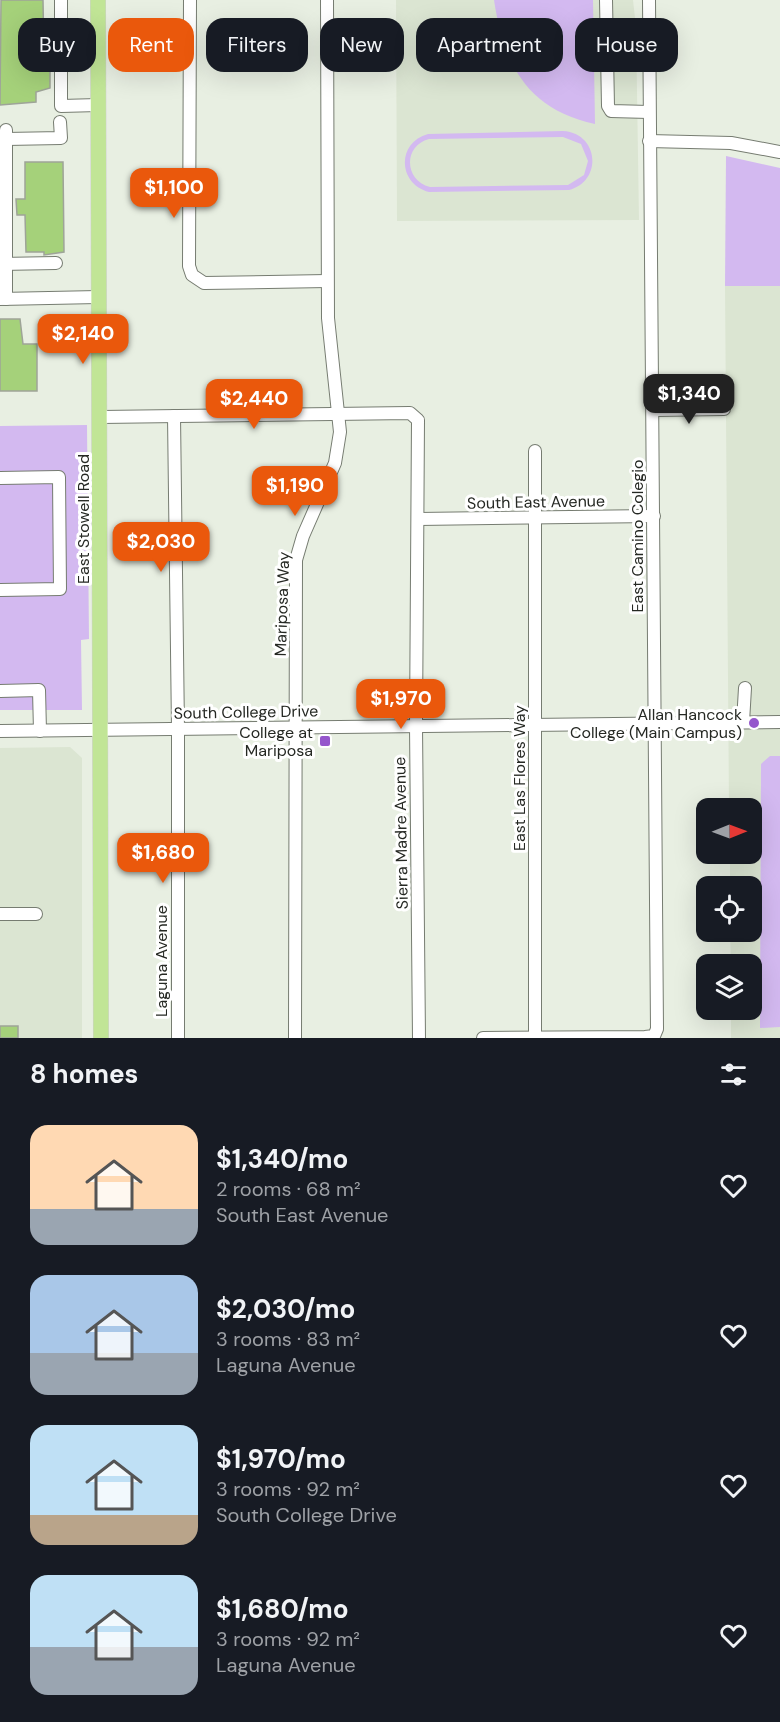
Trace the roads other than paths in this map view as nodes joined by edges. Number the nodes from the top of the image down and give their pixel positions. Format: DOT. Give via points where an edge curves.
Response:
graph roads {
  1 [pos="61,0"];
  2 [pos="98,0"];
  3 [pos="190,0"];
  4 [pos="327,0"];
  5 [pos="606,0"];
  6 [pos="649,0"];
  7 [pos="98,105"];
  8 [pos="649,112"];
  9 [pos="60,122"];
  10 [pos="3,131"];
  11 [pos="649,141"];
  12 [pos="780,152"];
  13 [pos="56,263"];
  14 [pos="3,264"];
  15 [pos="327,281"];
  16 [pos="98,297"];
  17 [pos="3,299"];
  18 [pos="724,409"];
  19 [pos="653,410"];
  20 [pos="339,414"];
  21 [pos="174,416"];
  22 [pos="101,417"];
  23 [pos="536,451"];
  24 [pos="0,478"];
  25 [pos="654,516"];
  26 [pos="418,519"];
  27 [pos="536,519"];
  28 [pos="0,590"];
  29 [pos="745,688"];
  30 [pos="0,691"];
  31 [pos="744,722"];
  32 [pos="780,722"];
  33 [pos="654,723"];
  34 [pos="536,725"];
  35 [pos="416,726"];
  36 [pos="296,728"];
  37 [pos="178,729"];
  38 [pos="100,730"];
  39 [pos="0,731"];
  40 [pos="40,731"];
  41 [pos="0,914"];
  42 [pos="36,914"];
  43 [pos="535,1037"];
  44 [pos="102,1038"];
  45 [pos="178,1038"];
  46 [pos="295,1038"];
  47 [pos="419,1038"];
  48 [pos="483,1038"];
  1 -- 7 [label="street" via="61,106"];
  2 -- 7 [label="main road, East Stowell Road"];
  3 -- 15 [label="street" via="192,275 204,284"];
  4 -- 15 [label="street, Mariposa Way"];
  5 -- 8 [label="street" via="608,106 618,113"];
  6 -- 8 [label="street, East Camino Colegio"];
  7 -- 16 [label="main road, East Stowell Road"];
  8 -- 11 [label="street, East Camino Colegio"];
  9 -- 10 [label="street" via="61,138"];
  10 -- 14 [label="street"];
  11 -- 12 [label="street" via="731,143"];
  11 -- 19 [label="street, East Camino Colegio"];
  13 -- 14 [label="street"];
  14 -- 17 [label="street"];
  15 -- 20 [label="street, Mariposa Way"];
  16 -- 17 [label="street"];
  16 -- 22 [label="main road, East Stowell Road"];
  18 -- 19 [label="street"];
  19 -- 25 [label="street, East Camino Colegio"];
  20 -- 21 [label="street"];
  20 -- 26 [label="street, Sierra Madre Avenue" via="413,414 418,420"];
  20 -- 36 [label="street, Mariposa Way" via="335,463 296,560"];
  21 -- 22 [label="street"];
  21 -- 37 [label="street, Laguna Avenue"];
  22 -- 38 [label="main road, East Stowell Road"];
  23 -- 27 [label="street, East Las Flores Way"];
  24 -- 28 [label="street" via="59,477 60,589"];
  25 -- 27 [label="street, South East Avenue"];
  25 -- 33 [label="street, East Camino Colegio"];
  26 -- 27 [label="street, South East Avenue"];
  26 -- 35 [label="street, Sierra Madre Avenue"];
  27 -- 34 [label="street, East Las Flores Way"];
  29 -- 31 [label="street"];
  30 -- 40 [label="street" via="39,690"];
  31 -- 32 [label="street, South College Drive"];
  31 -- 33 [label="street, South College Drive"];
  33 -- 34 [label="street, South College Drive"];
  33 -- 43 [label="street, East Camino Colegio" via="657,1029 654,1036"];
  34 -- 35 [label="street, South College Drive"];
  34 -- 43 [label="street, East Las Flores Way"];
  35 -- 36 [label="street, South College Drive"];
  35 -- 47 [label="street, Sierra Madre Avenue"];
  36 -- 37 [label="street, South College Drive"];
  36 -- 46 [label="street, Mariposa Way"];
  37 -- 38 [label="street, South College Drive"];
  37 -- 45 [label="street, Laguna Avenue"];
  38 -- 40 [label="street, South College Drive"];
  38 -- 44 [label="main road, East Stowell Road"];
  39 -- 40 [label="street, South College Drive"];
  41 -- 42 [label="street"];
  43 -- 48 [label="street"];
}
